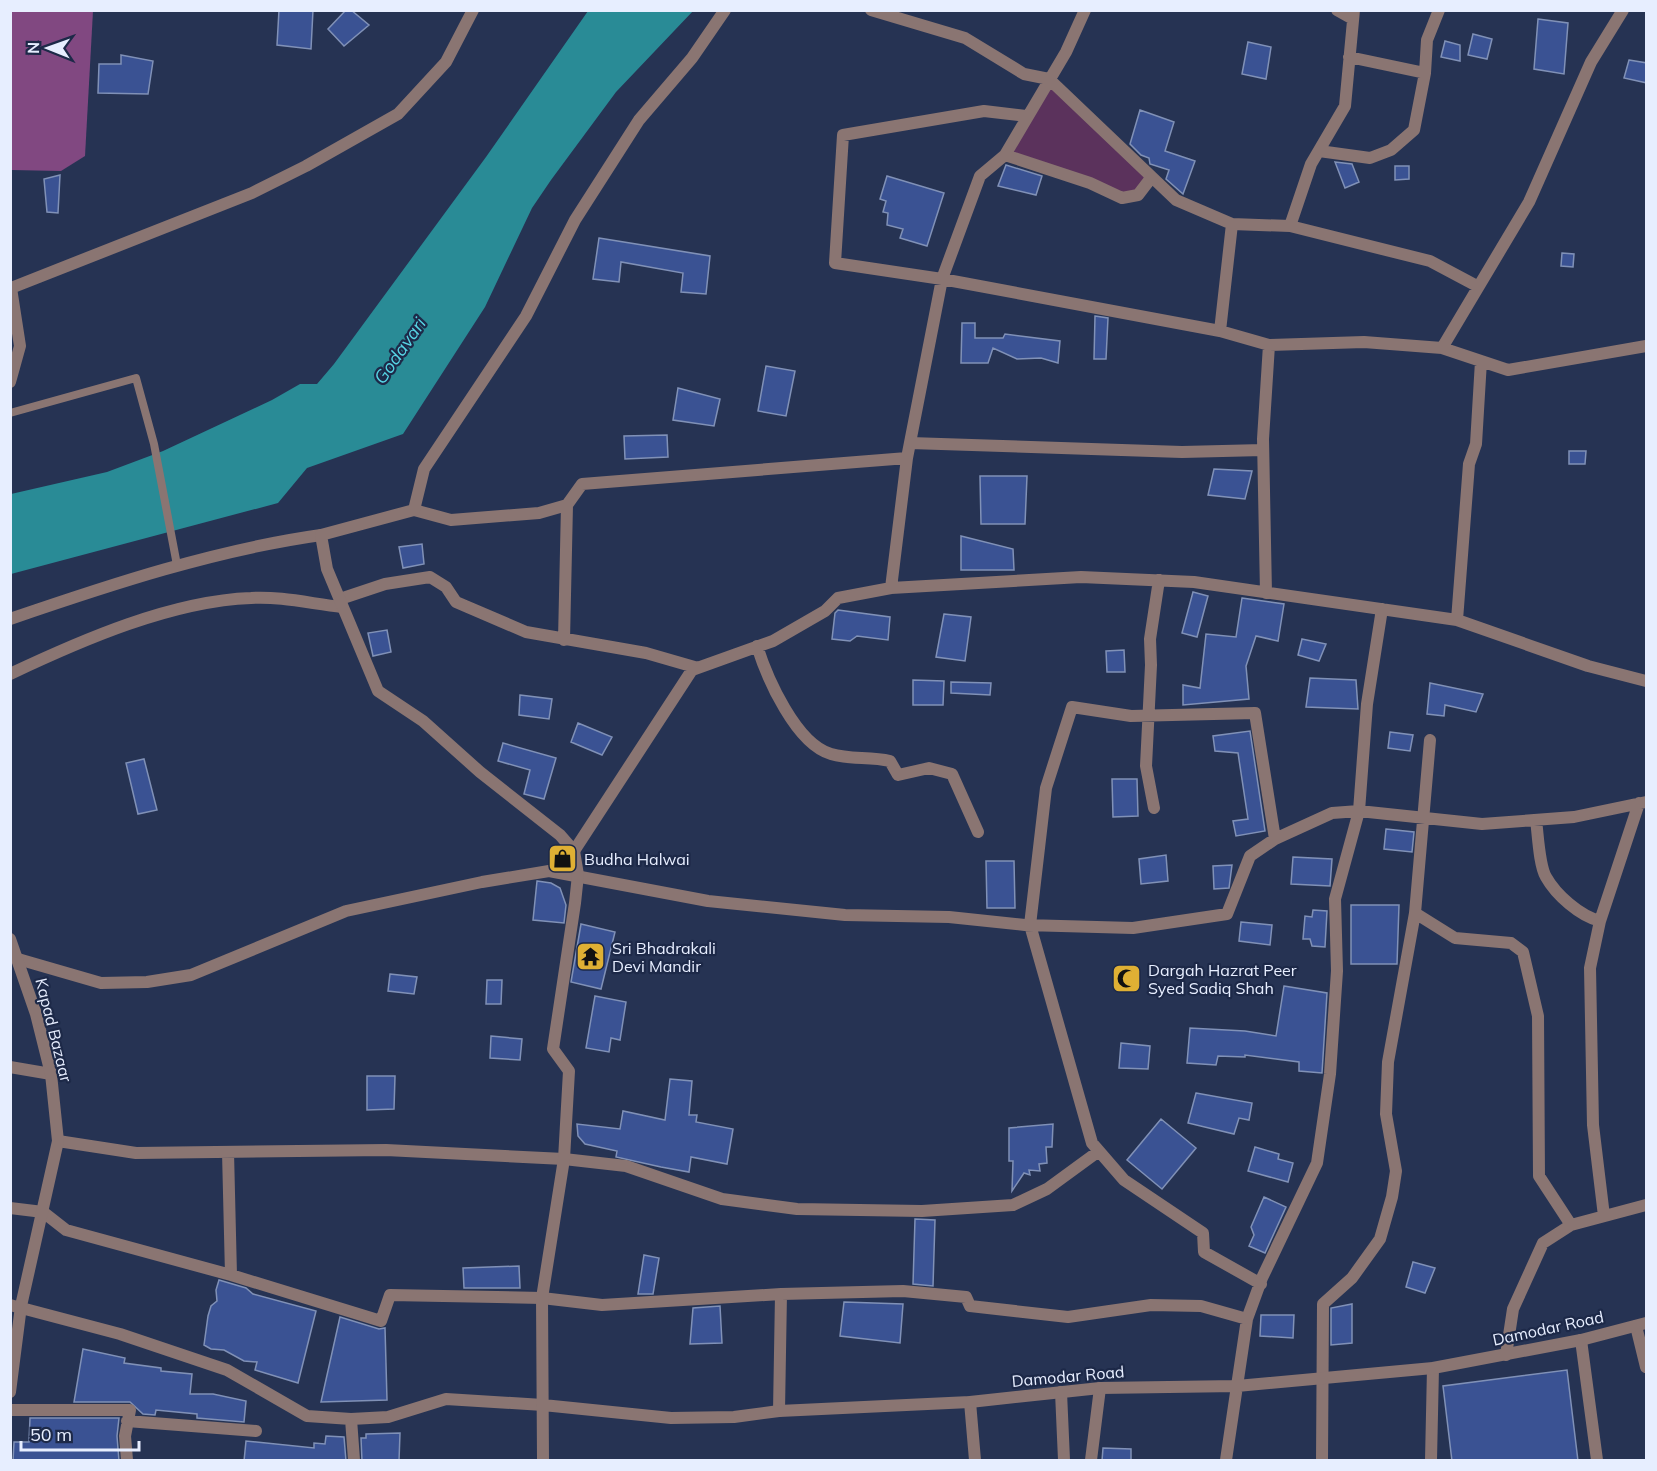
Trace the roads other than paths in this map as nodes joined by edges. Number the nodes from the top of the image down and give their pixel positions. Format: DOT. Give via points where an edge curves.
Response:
graph roads {
  1 [pos="473,10"];
  2 [pos="724,10"];
  3 [pos="871,10"];
  4 [pos="1085,10"];
  5 [pos="1337,10"];
  6 [pos="1439,10"];
  7 [pos="1623,10"];
  8 [pos="1353,15"];
  9 [pos="1349,57"];
  10 [pos="1425,73"];
  11 [pos="1049,79"];
  12 [pos="1026,116"];
  13 [pos="1319,151"];
  14 [pos="1005,155"];
  15 [pos="1151,178"];
  16 [pos="1232,224"];
  17 [pos="1290,226"];
  18 [pos="942,279"];
  19 [pos="1476,286"];
  20 [pos="11,287"];
  21 [pos="1220,331"];
  22 [pos="1269,345"];
  23 [pos="1647,346"];
  24 [pos="1442,348"];
  25 [pos="1481,361"];
  26 [pos="10,382"];
  27 [pos="10,413"];
  28 [pos="910,443"];
  29 [pos="1263,450"];
  30 [pos="907,458"];
  31 [pos="567,505"];
  32 [pos="414,510"];
  33 [pos="321,535"];
  34 [pos="177,565"];
  35 [pos="1159,580"];
  36 [pos="891,588"];
  37 [pos="1266,593"];
  38 [pos="341,603"];
  39 [pos="1382,609"];
  40 [pos="10,619"];
  41 [pos="1457,620"];
  42 [pos="564,640"];
  43 [pos="757,646"];
  44 [pos="698,668"];
  45 [pos="10,674"];
  46 [pos="1647,681"];
  47 [pos="1148,716"];
  48 [pos="1430,740"];
  49 [pos="1643,802"];
  50 [pos="1154,808"];
  51 [pos="1359,811"];
  52 [pos="1423,819"];
  53 [pos="1536,820"];
  54 [pos="978,832"];
  55 [pos="1275,839"];
  56 [pos="574,851"];
  57 [pos="578,875"];
  58 [pos="1415,913"];
  59 [pos="1600,921"];
  60 [pos="1030,925"];
  61 [pos="10,939"];
  62 [pos="18,959"];
  63 [pos="10,1067"];
  64 [pos="51,1074"];
  65 [pos="58,1141"];
  66 [pos="1099,1151"];
  67 [pos="228,1152"];
  68 [pos="564,1160"];
  69 [pos="1647,1204"];
  70 [pos="10,1209"];
  71 [pos="43,1212"];
  72 [pos="1604,1216"];
  73 [pos="1571,1225"];
  74 [pos="231,1275"];
  75 [pos="1261,1284"];
  76 [pos="781,1294"];
  77 [pos="542,1298"];
  78 [pos="16,1305"];
  79 [pos="1247,1319"];
  80 [pos="1642,1324"];
  81 [pos="1581,1340"];
  82 [pos="1506,1355"];
  83 [pos="1647,1366"];
  84 [pos="1433,1368"];
  85 [pos="1321,1377"];
  86 [pos="1237,1386"];
  87 [pos="1100,1388"];
  88 [pos="10,1392"];
  89 [pos="1061,1392"];
  90 [pos="970,1402"];
  91 [pos="543,1406"];
  92 [pos="10,1410"];
  93 [pos="779,1411"];
  94 [pos="351,1419"];
  95 [pos="127,1421"];
  96 [pos="256,1431"];
  97 [pos="1320,1459"];
  98 [pos="127,1461"];
  99 [pos="354,1461"];
  100 [pos="543,1461"];
  101 [pos="975,1461"];
  102 [pos="1064,1461"];
  103 [pos="1091,1461"];
  104 [pos="1226,1461"];
  105 [pos="1431,1461"];
  106 [pos="1597,1461"];
  1 -- 20 [label="street" via="446,62 398,114 252,194"];
  2 -- 32 [label="street" via="692,58 639,120 575,220 526,316 424,469"];
  3 -- 11 [label="street" via="964,38 1024,74"];
  4 -- 11 [label="street"];
  5 -- 8 [label="street"];
  6 -- 10 [label="street" via="1427,40"];
  7 -- 19 [label="street" via="1591,62 1529,202"];
  8 -- 9 [label="street"];
  9 -- 10 [label="street"];
  9 -- 13 [label="street" via="1345,106"];
  10 -- 13 [label="street" via="1414,130 1391,150 1370,158"];
  11 -- 12 [label="street"];
  11 -- 15 [label="street"];
  12 -- 14 [label="street"];
  12 -- 18 [label="street" via="984,111 843,135 836,263"];
  13 -- 17 [label="street"];
  14 -- 15 [label="street" via="1090,183 1122,198 1138,195"];
  14 -- 18 [label="street" via="980,176"];
  15 -- 16 [label="street" via="1176,200"];
  16 -- 17 [label="street"];
  16 -- 21 [label="street"];
  17 -- 19 [label="street" via="1430,261"];
  18 -- 21 [label="street"];
  18 -- 28 [label="street"];
  19 -- 24 [label="street"];
  20 -- 26 [label="street" via="20,346"];
  21 -- 22 [label="street"];
  22 -- 24 [label="street" via="1364,342"];
  22 -- 29 [label="street"];
  23 -- 25 [label="street" via="1508,370"];
  24 -- 25 [label="street"];
  25 -- 41 [label="street"];
  27 -- 34 [label="lane" via="136,378 154,444"];
  28 -- 29 [label="street" via="1182,452"];
  28 -- 30 [label="street"];
  29 -- 37 [label="street"];
  30 -- 31 [label="street" via="582,484"];
  30 -- 36 [label="street"];
  31 -- 32 [label="street" via="539,513 451,520"];
  31 -- 42 [label="street"];
  32 -- 33 [label="street"];
  33 -- 34 [label="street"];
  33 -- 38 [label="street" via="327,568"];
  34 -- 40 [label="street"];
  35 -- 36 [label="street" via="1081,577"];
  35 -- 37 [label="street"];
  35 -- 47 [label="street" via="1150,639"];
  36 -- 43 [label="street" via="838,598 825,611"];
  37 -- 39 [label="street"];
  38 -- 42 [label="street" via="385,584 430,577 446,587 456,602 526,632"];
  38 -- 45 [label="street" via="252,598 201,603 83,640"];
  38 -- 56 [label="street" via="378,691 423,721"];
  39 -- 41 [label="street"];
  39 -- 51 [label="street" via="1367,704"];
  41 -- 46 [label="street" via="1588,666"];
  42 -- 44 [label="street" via="646,653"];
  43 -- 44 [label="street"];
  43 -- 54 [label="street" via="768,680 808,738 828,753 846,758 890,760 898,774 929,768 952,774"];
  44 -- 56 [label="street" via="692,670"];
  47 -- 50 [label="street" via="1146,766"];
  47 -- 55 [label="street" via="1255,713"];
  47 -- 60 [label="street" via="1072,707 1046,788"];
  48 -- 52 [label="street"];
  49 -- 53 [label="street" via="1574,817"];
  49 -- 59 [label="street"];
  51 -- 52 [label="street"];
  51 -- 55 [label="street" via="1332,813"];
  51 -- 75 [label="street" via="1335,899 1337,971 1330,1074 1317,1163"];
  52 -- 53 [label="street" via="1482,824"];
  52 -- 58 [label="street"];
  53 -- 59 [label="street" via="1545,875 1567,900"];
  55 -- 60 [label="street" via="1250,856 1227,914 1133,928"];
  56 -- 57 [label="street"];
  57 -- 60 [label="street" via="708,901 845,915 949,917"];
  57 -- 62 [label="street" via="549,871 346,911 190,975 147,982 101,982"];
  57 -- 68 [label="street" via="552,1049 569,1071"];
  58 -- 73 [label="street" via="1455,938 1511,944 1523,952 1538,1016 1539,1176"];
  58 -- 85 [label="street" via="1388,1062 1386,1114 1395,1171 1392,1197 1380,1239 1352,1278 1323,1304"];
  59 -- 72 [label="street" via="1590,968 1593,1125"];
  60 -- 66 [label="street" via="1092,1143"];
  61 -- 62 [label="street, Kapad Bazaar"];
  62 -- 64 [label="street, Kapad Bazaar"];
  63 -- 64 [label="street"];
  64 -- 65 [label="street, Kapad Bazaar"];
  65 -- 67 [label="street" via="136,1153"];
  65 -- 71 [label="street, Kapad Bazaar"];
  66 -- 68 [label="street" via="1047,1189 1013,1205 922,1211 797,1209 722,1199 626,1166"];
  66 -- 75 [label="street" via="1124,1180 1203,1233 1204,1252"];
  67 -- 68 [label="street" via="386,1150"];
  67 -- 74 [label="street"];
  68 -- 77 [label="street"];
  69 -- 72 [label="street"];
  70 -- 71 [label="street"];
  71 -- 74 [label="street" via="66,1230"];
  71 -- 78 [label="street, Kapad Bazaar"];
  72 -- 73 [label="street"];
  73 -- 82 [label="street" via="1543,1244 1513,1309"];
  74 -- 77 [label="street" via="381,1321 390,1295"];
  75 -- 79 [label="street"];
  76 -- 77 [label="street" via="602,1305"];
  76 -- 79 [label="street" via="918,1291 966,1297 970,1306 1068,1317 1151,1305 1201,1306"];
  76 -- 93 [label="street"];
  77 -- 91 [label="street"];
  78 -- 88 [label="street, Kapad Bazaar"];
  78 -- 94 [label="street, Damodar Road" via="227,1370 307,1416"];
  79 -- 86 [label="street"];
  80 -- 81 [label="street, Damodar Road"];
  80 -- 83 [label="street"];
  81 -- 82 [label="street, Damodar Road"];
  81 -- 106 [label="street"];
  82 -- 84 [label="street, Damodar Road"];
  84 -- 85 [label="street, Damodar Road"];
  84 -- 105 [label="street"];
  85 -- 86 [label="street, Damodar Road"];
  85 -- 97 [label="street"];
  86 -- 87 [label="street, Damodar Road"];
  86 -- 104 [label="street"];
  87 -- 89 [label="street, Damodar Road"];
  87 -- 103 [label="street"];
  89 -- 90 [label="street, Damodar Road"];
  89 -- 102 [label="street"];
  90 -- 93 [label="street, Damodar Road"];
  90 -- 101 [label="street"];
  91 -- 93 [label="street, Damodar Road" via="671,1418 734,1417"];
  91 -- 94 [label="street, Damodar Road" via="446,1399 388,1417"];
  91 -- 100 [label="street"];
  92 -- 95 [label="street" via="124,1409 130,1410"];
  94 -- 99 [label="street"];
  95 -- 96 [label="street"];
  95 -- 98 [label="street"];
}
